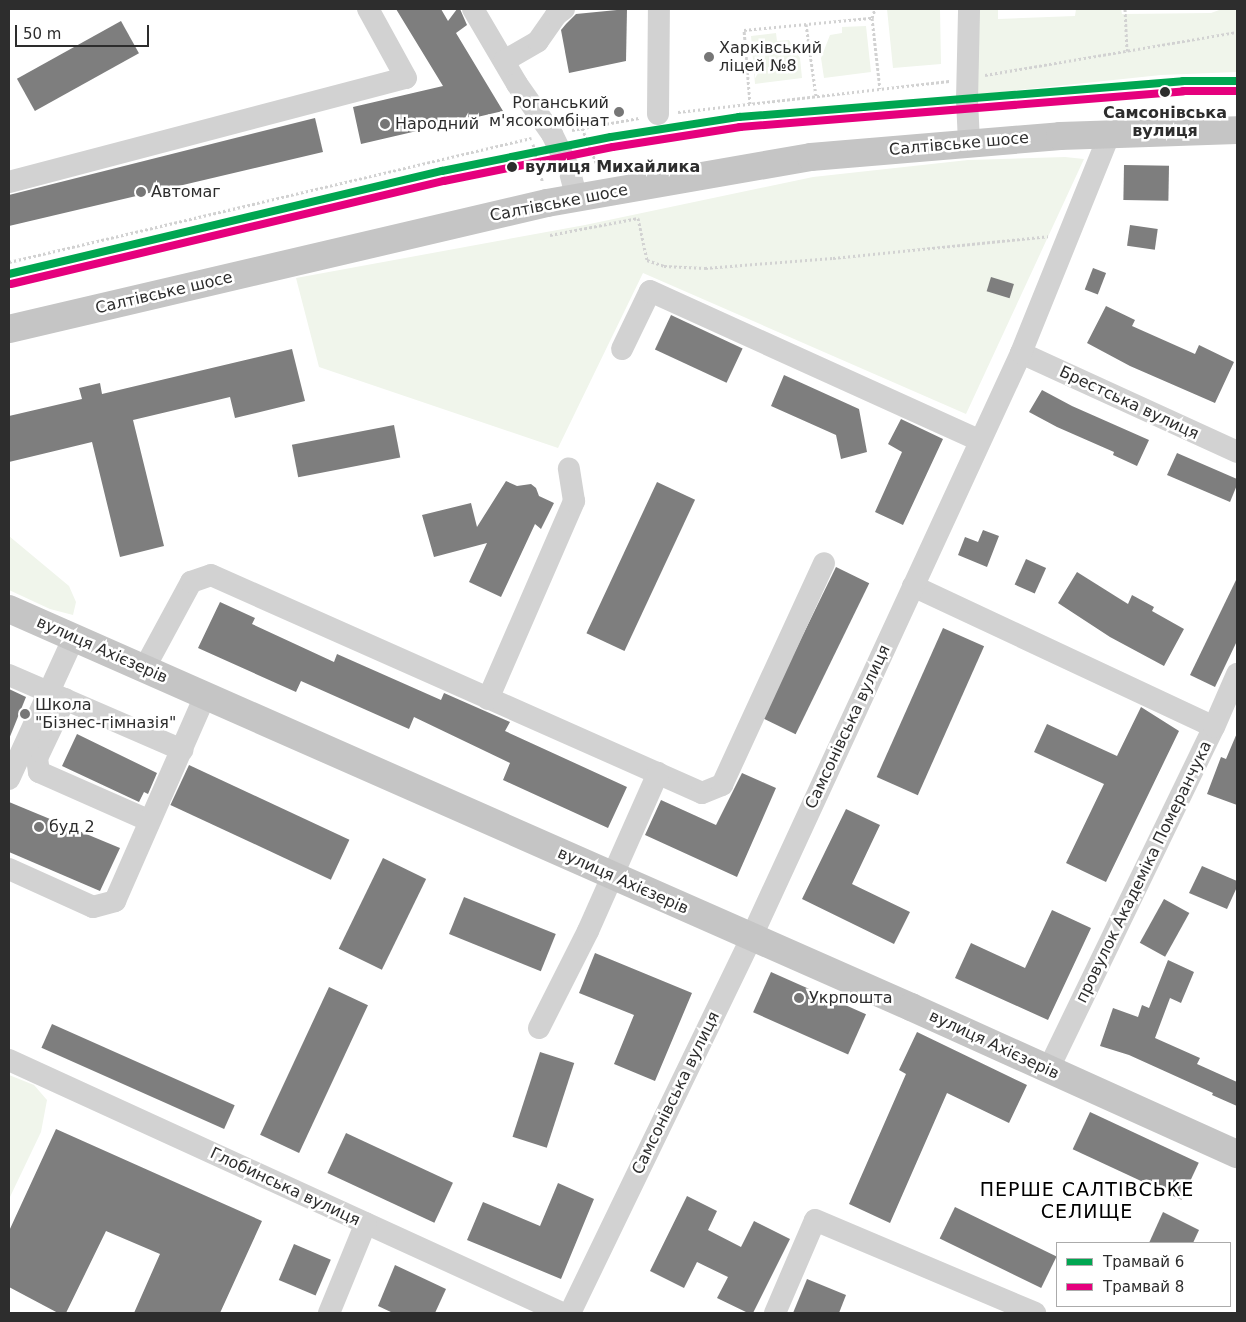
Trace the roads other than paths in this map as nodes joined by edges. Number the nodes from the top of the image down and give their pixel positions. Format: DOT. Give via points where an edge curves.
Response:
graph roads {
  1 [pos="368,9"];
  2 [pos="473,9"];
  3 [pos="564,9"];
  4 [pos="659,9"];
  5 [pos="969,9"];
  6 [pos="504,62"];
  7 [pos="658,114"];
  8 [pos="1237,130"];
  9 [pos="1110,133"];
  10 [pos="968,142"];
  11 [pos="9,182"];
  12 [pos="577,198"];
  13 [pos="9,329"];
  14 [pos="622,349"];
  15 [pos="1021,353"];
  16 [pos="980,441"];
  17 [pos="1237,452"];
  18 [pos="569,468"];
  19 [pos="824,563"];
  20 [pos="913,586"];
  21 [pos="9,608"];
  22 [pos="74,637"];
  23 [pos="144,669"];
  24 [pos="1237,674"];
  25 [pos="9,675"];
  26 [pos="205,696"];
  27 [pos="488,698"];
  28 [pos="65,700"];
  29 [pos="1214,728"];
  30 [pos="182,750"];
  31 [pos="29,755"];
  32 [pos="658,773"];
  33 [pos="9,779"];
  34 [pos="150,821"];
  35 [pos="9,869"];
  36 [pos="613,877"];
  37 [pos="751,938"];
  38 [pos="539,1028"];
  39 [pos="9,1060"];
  40 [pos="1048,1070"];
  41 [pos="1237,1154"];
  42 [pos="366,1223"];
  43 [pos="328,1313"];
  44 [pos="562,1313"];
  45 [pos="570,1313"];
  46 [pos="775,1313"];
  47 [pos="1035,1313"];
  1 -- 11 [label="street" via="406,78"];
  2 -- 6 [label="street"];
  3 -- 6 [label="street" via="538,41"];
  4 -- 7 [label="street"];
  5 -- 10 [label="street"];
  6 -- 12 [label="street" via="541,136 569,169"];
  8 -- 9 [label="main road, Салтівське шосе"];
  9 -- 10 [label="main road, Салтівське шосе"];
  9 -- 15 [label="street, Самсонівська вулиця"];
  10 -- 12 [label="main road, Салтівське шосе" via="811,157"];
  12 -- 13 [label="main road, Салтівське шосе"];
  14 -- 16 [label="street" via="650,291"];
  15 -- 16 [label="street, Самсонівська вулиця"];
  15 -- 17 [label="street, Брестська вулиця"];
  16 -- 20 [label="street, Самсонівська вулиця"];
  18 -- 27 [label="street" via="574,501"];
  19 -- 32 [label="street" via="722,786 702,793"];
  20 -- 29 [label="street"];
  20 -- 37 [label="street, Самсонівська вулиця"];
  21 -- 22 [label="main road, вулиця Ахієзерів"];
  22 -- 23 [label="main road, вулиця Ахієзерів"];
  22 -- 31 [label="street"];
  23 -- 26 [label="main road, вулиця Ахієзерів"];
  23 -- 27 [label="street" via="191,582 211,575"];
  24 -- 29 [label="street, провулок Академіка Померанчука"];
  25 -- 28 [label="street"];
  26 -- 30 [label="street"];
  26 -- 36 [label="main road, вулиця Ахієзерів"];
  27 -- 32 [label="street"];
  28 -- 30 [label="street"];
  28 -- 31 [label="street"];
  29 -- 40 [label="street, провулок Академіка Померанчука"];
  30 -- 34 [label="street"];
  31 -- 33 [label="street"];
  31 -- 34 [label="street" via="39,772"];
  32 -- 36 [label="street"];
  34 -- 35 [label="street" via="115,901 93,907"];
  36 -- 37 [label="main road, вулиця Ахієзерів"];
  36 -- 38 [label="street"];
  37 -- 40 [label="main road, вулиця Ахієзерів"];
  37 -- 45 [label="street, Самсонівська вулиця"];
  39 -- 42 [label="street, Глобинська вулиця"];
  40 -- 41 [label="main road, вулиця Ахієзерів"];
  42 -- 43 [label="street"];
  42 -- 44 [label="street, Глобинська вулиця"];
  46 -- 47 [label="street" via="815,1220"];
}
